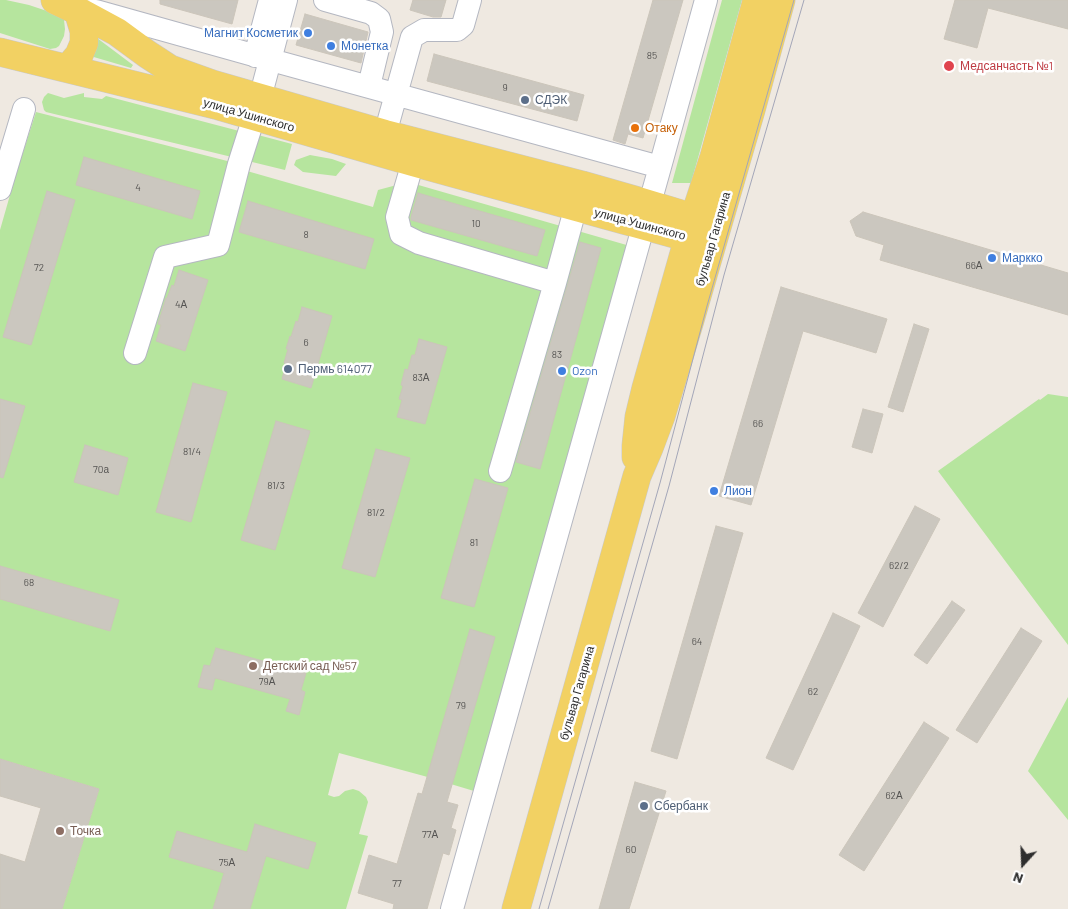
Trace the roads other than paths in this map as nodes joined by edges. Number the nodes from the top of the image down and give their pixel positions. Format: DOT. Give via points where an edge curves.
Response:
graph roads {
  1 [pos="270,0"];
  2 [pos="286,0"];
  3 [pos="324,0"];
  4 [pos="470,0"];
  5 [pos="706,0"];
  6 [pos="757,0"];
  7 [pos="781,0"];
  8 [pos="66,5"];
  9 [pos="0,52"];
  10 [pos="263,58"];
  11 [pos="68,68"];
  12 [pos="369,86"];
  13 [pos="395,94"];
  14 [pos="740,106"];
  15 [pos="257,107"];
  16 [pos="24,109"];
  17 [pos="382,143"];
  18 [pos="413,162"];
  19 [pos="660,167"];
  20 [pos="0,189"];
  21 [pos="576,206"];
  22 [pos="646,214"];
  23 [pos="699,230"];
  24 [pos="555,283"];
  25 [pos="135,353"];
  26 [pos="500,471"];
  27 [pos="452,909"];
  28 [pos="516,909"];
  1 -- 10 [label="street"];
  2 -- 10 [label="street"];
  3 -- 12 [label="street" via="371,13 379,19 382,32"];
  4 -- 13 [label="street" via="463,25 457,30 424,30 412,37"];
  5 -- 19 [label="street"];
  6 -- 14 [label="main road, бульвар Гагарина"];
  7 -- 14 [label="main road, бульвар Гагарина"];
  8 -- 10 [label="street"];
  8 -- 11 [label="main road" via="84,31 79,55"];
  8 -- 15 [label="main road, улица Ушинского" via="117,32 170,69 212,84"];
  9 -- 11 [label="main road, улица Ушинского"];
  10 -- 12 [label="street"];
  10 -- 15 [label="street"];
  11 -- 15 [label="main road, улица Ушинского" via="219,106"];
  12 -- 13 [label="street"];
  13 -- 17 [label="street"];
  13 -- 19 [label="street"];
  14 -- 23 [label="main road, бульвар Гагарина"];
  15 -- 17 [label="main road, улица Ушинского"];
  15 -- 25 [label="street" via="218,245 166,257"];
  16 -- 20 [label="street"];
  17 -- 18 [label="main road, улица Ушинского"];
  17 -- 22 [label="main road, улица Ушинского" via="582,184"];
  18 -- 21 [label="main road, улица Ушинского"];
  18 -- 24 [label="street" via="397,217 401,234 419,243"];
  19 -- 22 [label="street"];
  21 -- 22 [label="main road, улица Ушинского"];
  21 -- 24 [label="street"];
  22 -- 23 [label="main road, улица Ушинского"];
  22 -- 27 [label="street"];
  23 -- 28 [label="main road, бульвар Гагарина" via="690,320 661,416 637,476"];
  24 -- 26 [label="street"];
}
